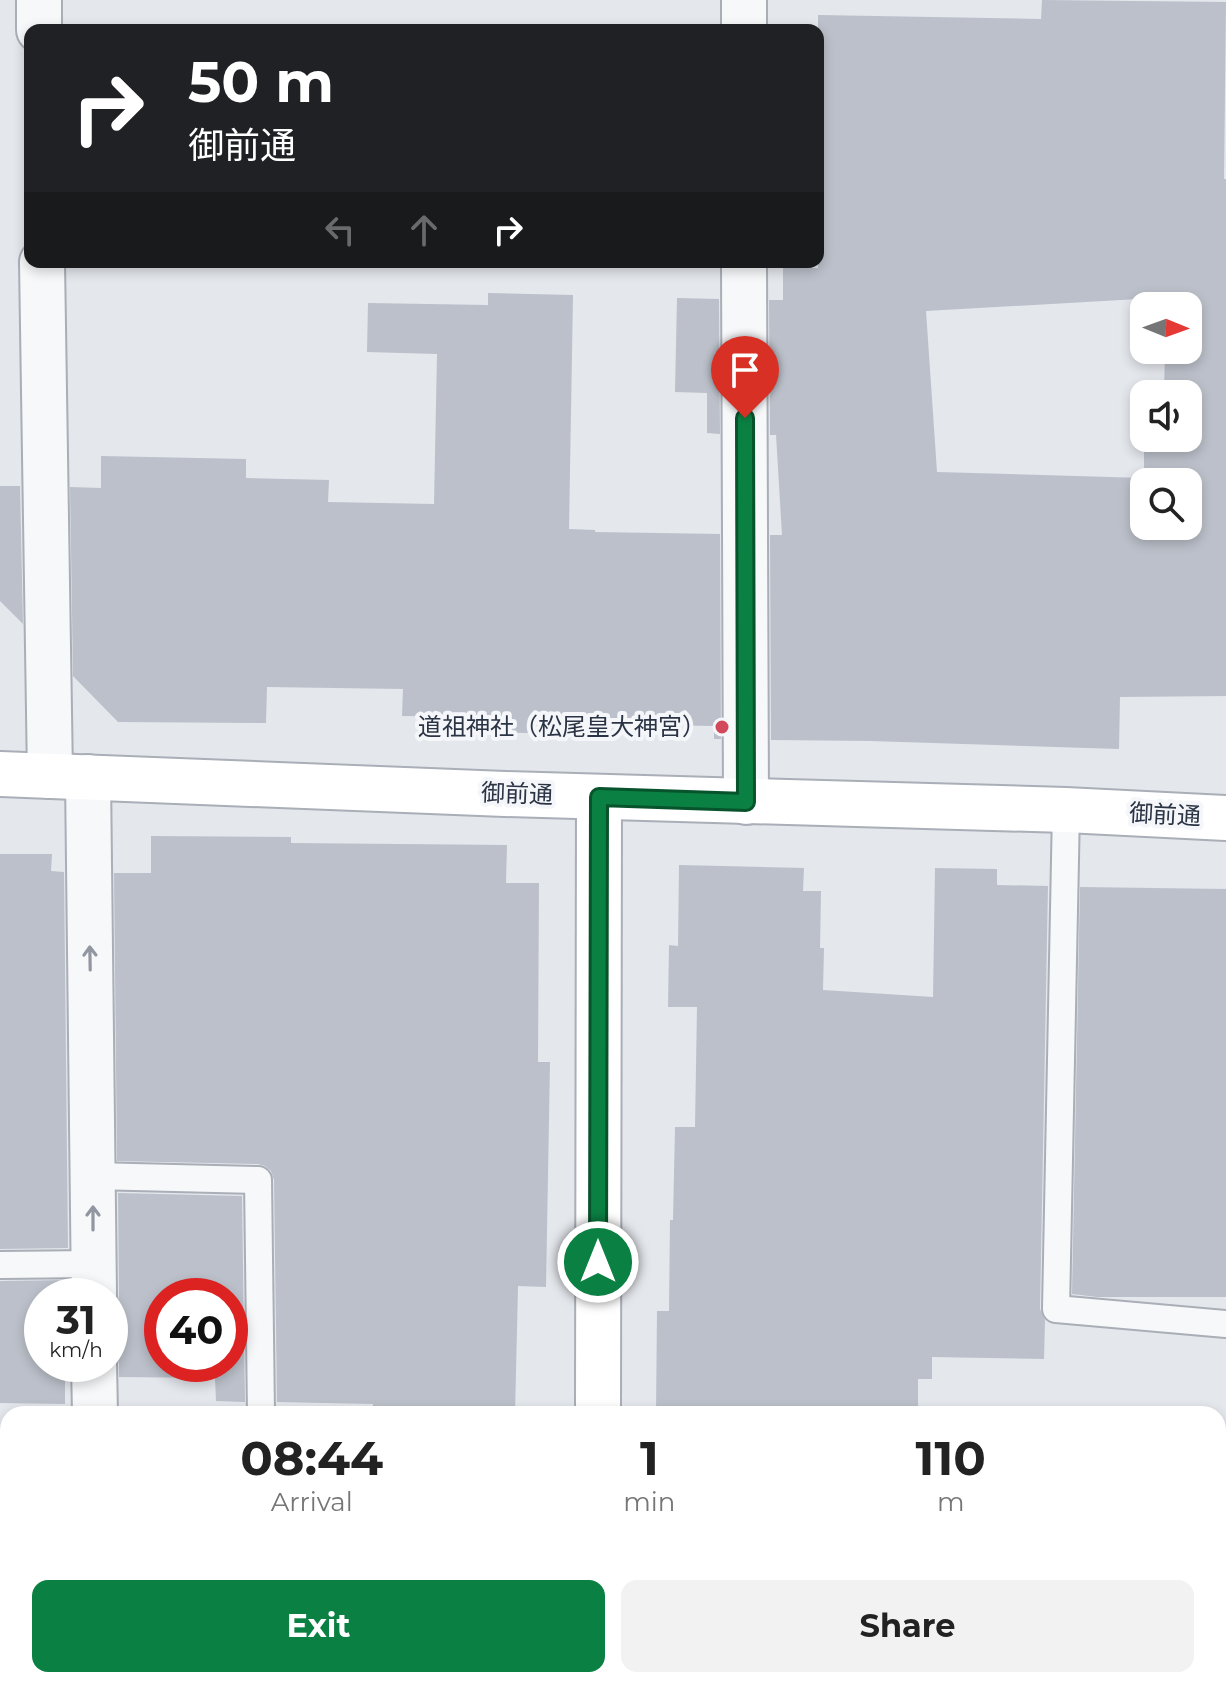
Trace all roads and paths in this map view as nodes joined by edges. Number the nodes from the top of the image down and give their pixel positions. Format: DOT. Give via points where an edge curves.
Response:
graph roads {
  1 [pos="39,0"];
  2 [pos="744,0"];
  3 [pos="39,24"];
  4 [pos="744,24"];
  5 [pos="42,268"];
  6 [pos="744,268"];
  7 [pos="0,774"];
  8 [pos="69,777"];
  9 [pos="599,797"];
  10 [pos="746,802"];
  11 [pos="1066,810"];
  12 [pos="1226,818"];
  13 [pos="93,1176"];
  14 [pos="0,1265"];
  15 [pos="81,1278"];
  16 [pos="93,1278"];
  17 [pos="1226,1324"];
  18 [pos="94,1382"];
  19 [pos="95,1406"];
  20 [pos="261,1406"];
  21 [pos="598,1406"];
  1 -- 3 [label="street"];
  2 -- 4 [label="street"];
  5 -- 8 [label="street"];
  6 -- 10 [label="street"];
  7 -- 8 [label="street, 御前通"];
  8 -- 9 [label="street, 御前通"];
  13 -- 8 [label="street, one-way"];
  9 -- 10 [label="street, 御前通"];
  9 -- 21 [label="street"];
  10 -- 11 [label="street, 御前通"];
  11 -- 12 [label="street, 御前通"];
  11 -- 17 [label="lane" via="1056,1309"];
  16 -- 13 [label="street, one-way"];
  13 -- 20 [label="lane" via="258,1180"];
  14 -- 15 [label="lane"];
  18 -- 19 [label="street"];
}
